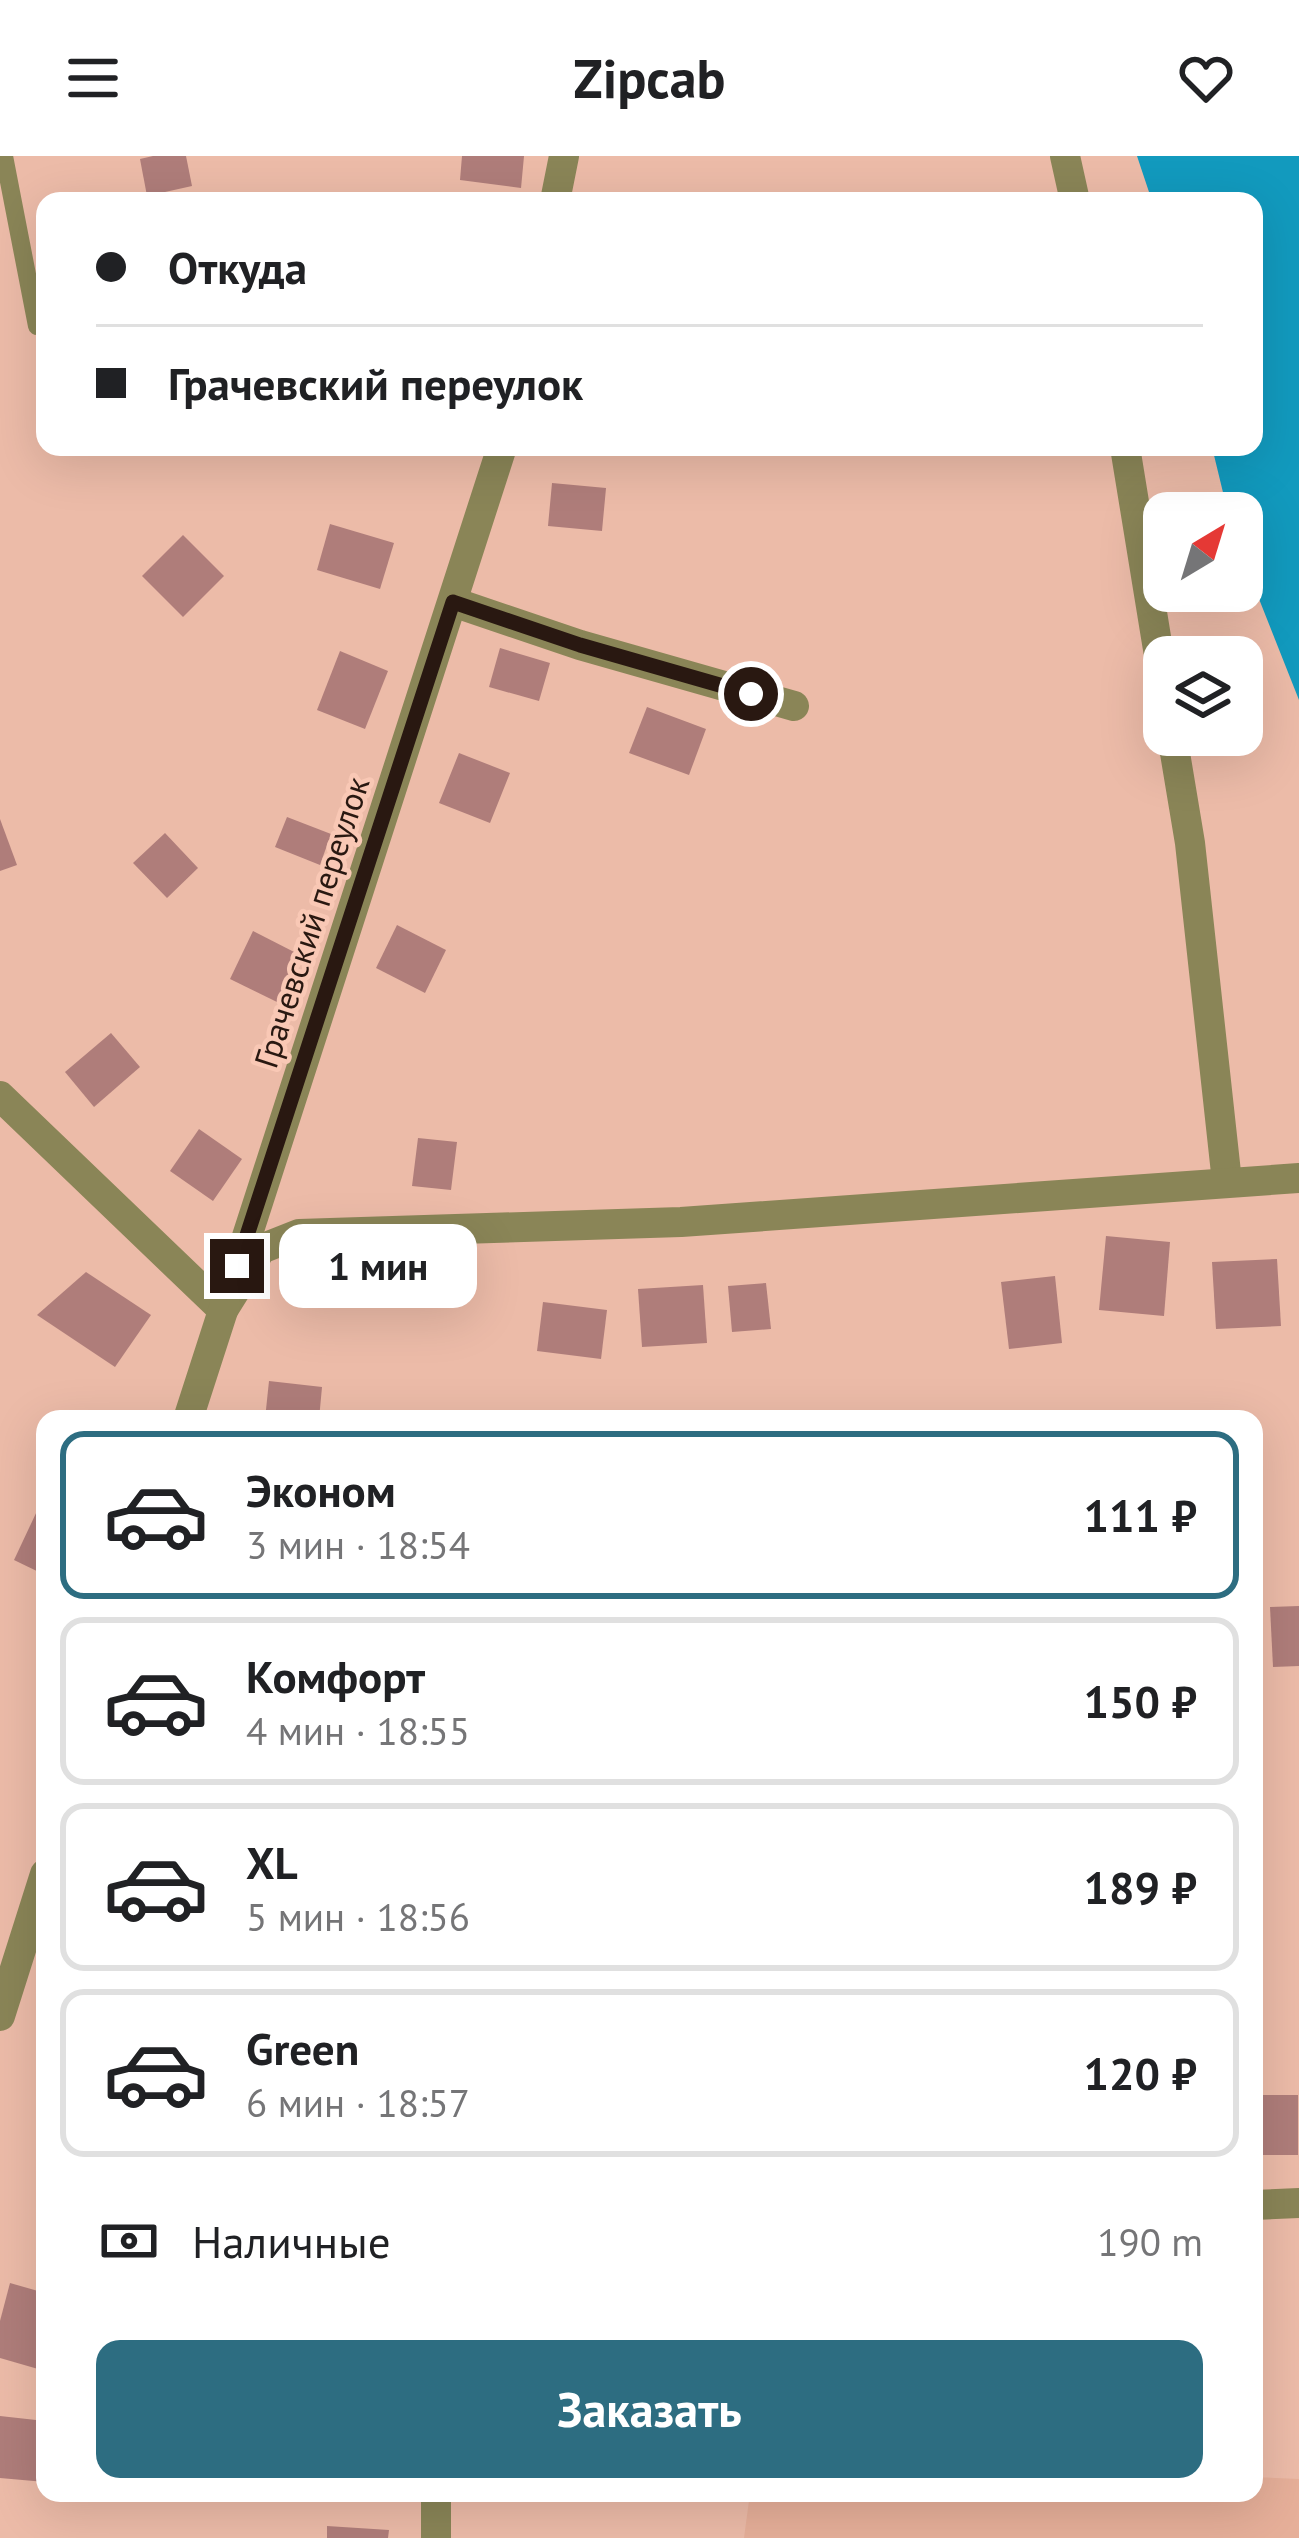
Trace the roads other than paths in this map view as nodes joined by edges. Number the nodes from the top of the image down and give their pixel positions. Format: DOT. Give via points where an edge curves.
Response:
graph roads {
  1 [pos="4,156"];
  2 [pos="564,156"];
  3 [pos="1065,156"];
  4 [pos="557,192"];
  5 [pos="1073,192"];
  6 [pos="36,316"];
  7 [pos="499,456"];
  8 [pos="1126,456"];
  9 [pos="453,602"];
  10 [pos="1156,636"];
  11 [pos="794,706"];
  12 [pos="1176,756"];
  13 [pos="0,1096"];
  14 [pos="1299,1178"];
  15 [pos="1227,1182"];
  16 [pos="223,1310"];
  17 [pos="191,1410"];
  18 [pos="36,1902"];
  19 [pos="0,2016"];
  20 [pos="1299,2203"];
  21 [pos="1263,2205"];
  22 [pos="436,2502"];
  23 [pos="436,2538"];
  1 -- 6 [label="lane"];
  2 -- 4 [label="street"];
  3 -- 5 [label="street"];
  7 -- 9 [label="street, Грачевский переулок"];
  8 -- 10 [label="street"];
  9 -- 11 [label="street"];
  9 -- 16 [label="street, Грачевский переулок"];
  12 -- 15 [label="street"];
  13 -- 16 [label="street"];
  14 -- 15 [label="street"];
  15 -- 16 [label="street" via="681,1222 299,1234 262,1249"];
  16 -- 17 [label="street, Грачевский переулок"];
  18 -- 19 [label="street"];
  20 -- 21 [label="street"];
  22 -- 23 [label="street"];
}
